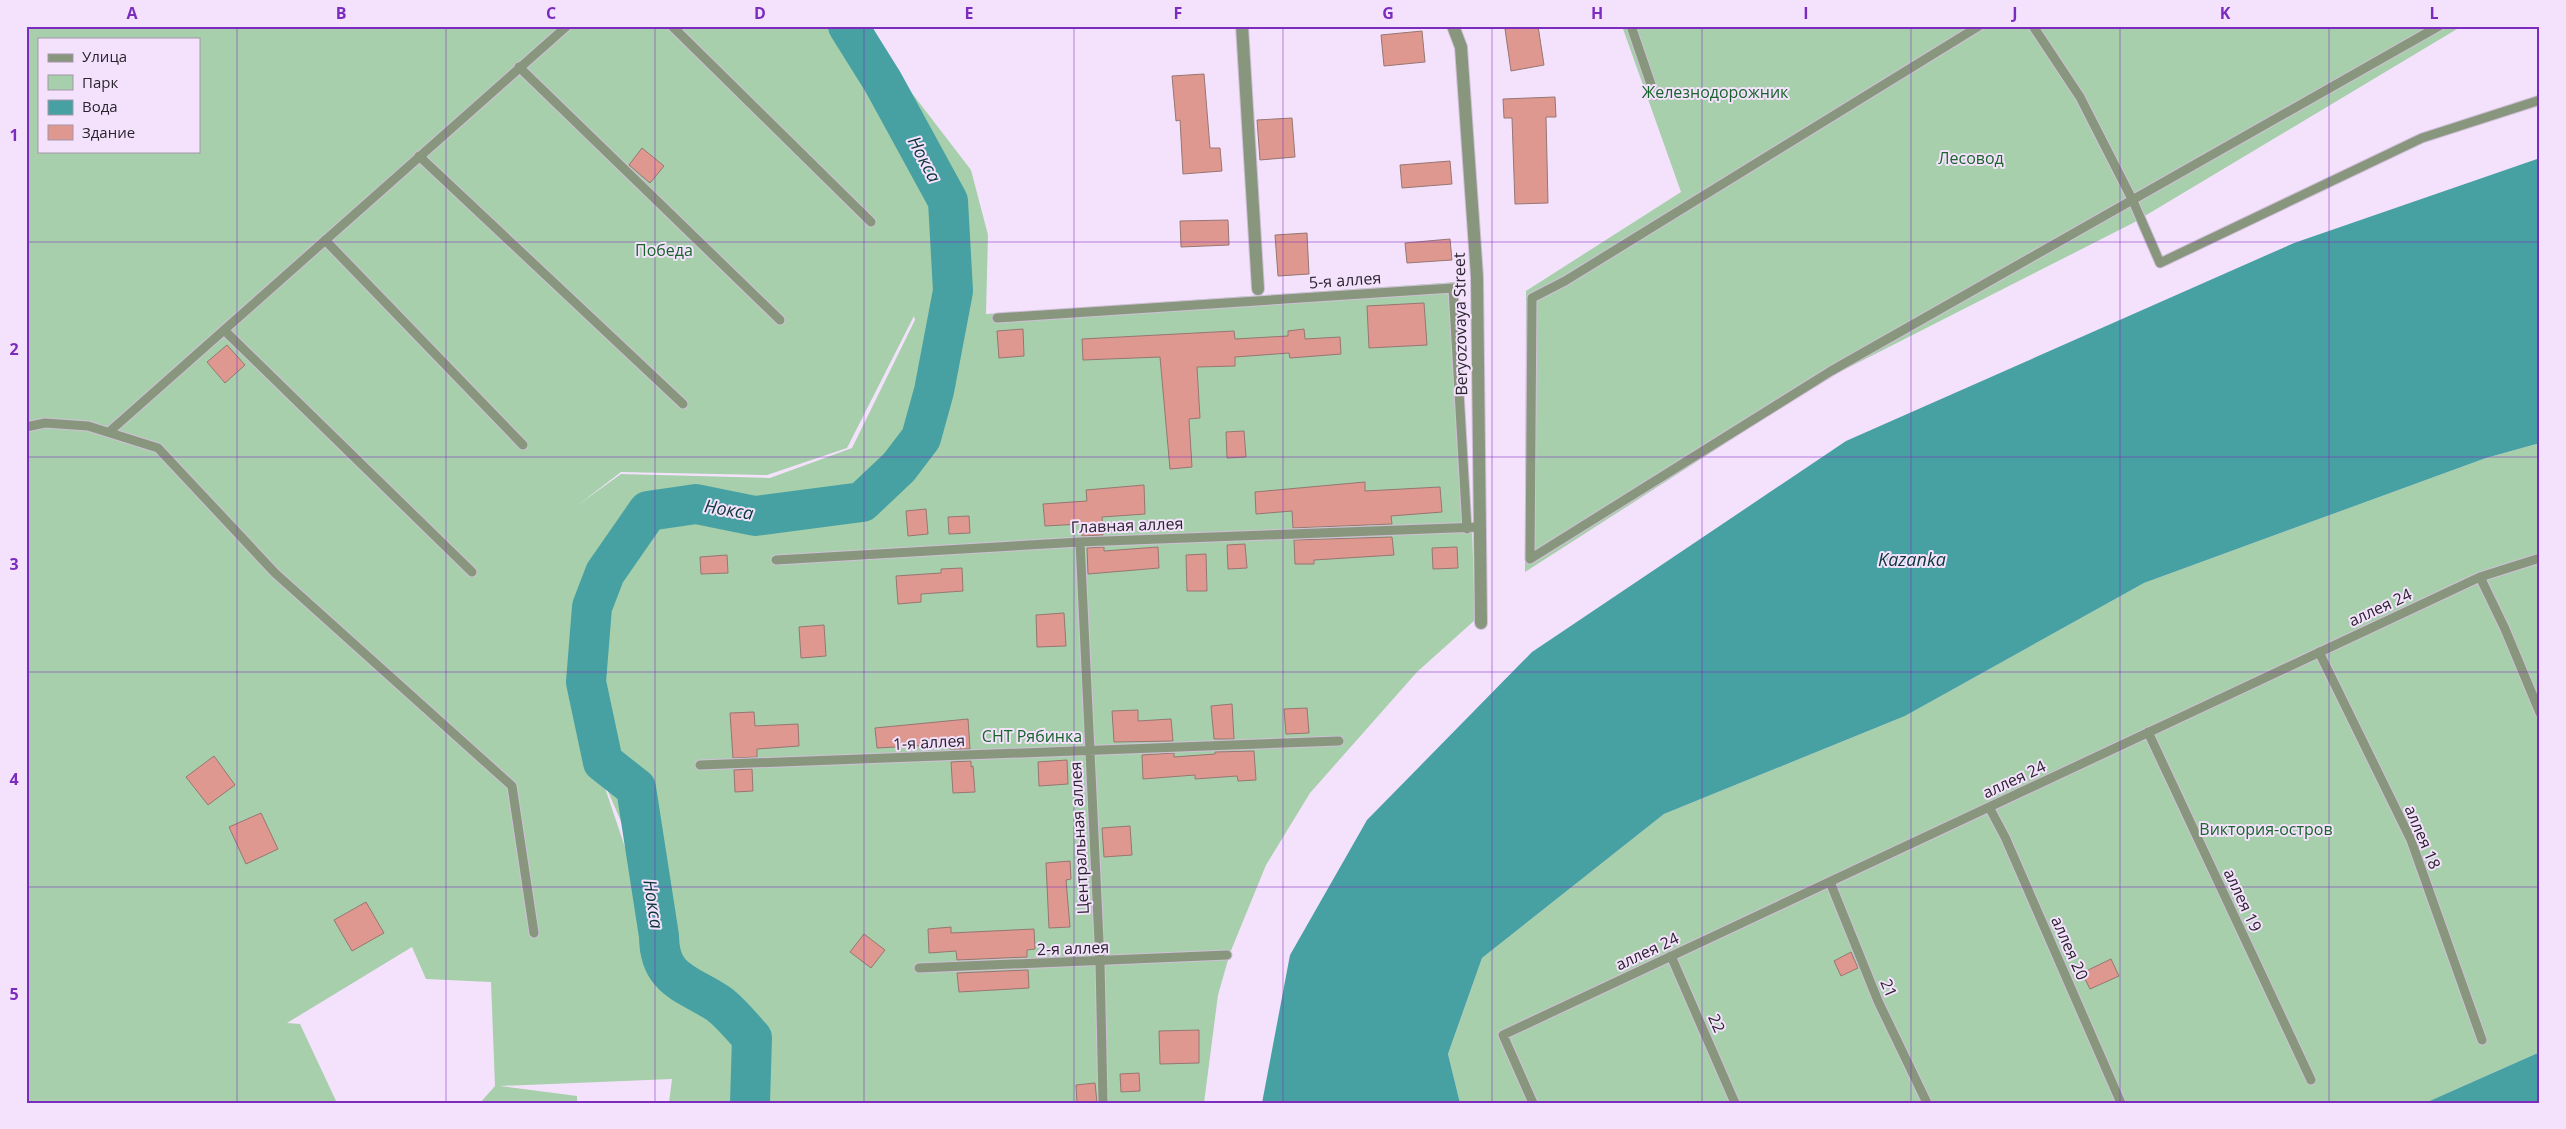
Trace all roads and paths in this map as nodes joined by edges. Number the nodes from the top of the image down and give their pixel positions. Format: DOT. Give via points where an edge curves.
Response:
graph roads {
  1 [pos="567,26"];
  2 [pos="672,26"];
  3 [pos="1242,26"];
  4 [pos="1453,26"];
  5 [pos="1631,26"];
  6 [pos="1978,26"];
  7 [pos="2033,26"];
  8 [pos="2439,26"];
  9 [pos="519,67"];
  10 [pos="1655,96"];
  11 [pos="2540,100"];
  12 [pos="420,156"];
  13 [pos="2133,201"];
  14 [pos="871,222"];
  15 [pos="325,240"];
  16 [pos="1258,289"];
  17 [pos="997,318"];
  18 [pos="780,320"];
  19 [pos="224,330"];
  20 [pos="683,404"];
  21 [pos="26,427"];
  22 [pos="109,432"];
  23 [pos="523,445"];
  24 [pos="1474,528"];
  25 [pos="1080,542"];
  26 [pos="2540,558"];
  27 [pos="776,560"];
  28 [pos="472,572"];
  29 [pos="2480,577"];
  30 [pos="1481,623"];
  31 [pos="2319,652"];
  32 [pos="2540,713"];
  33 [pos="2148,732"];
  34 [pos="1338,741"];
  35 [pos="1089,749"];
  36 [pos="700,765"];
  37 [pos="1989,807"];
  38 [pos="1830,882"];
  39 [pos="534,933"];
  40 [pos="1227,955"];
  41 [pos="1671,956"];
  42 [pos="1100,962"];
  43 [pos="920,968"];
  44 [pos="2482,1040"];
  45 [pos="2311,1080"];
  46 [pos="1103,1103"];
  47 [pos="1533,1103"];
  48 [pos="1735,1103"];
  49 [pos="1927,1103"];
  50 [pos="2121,1103"];
  1 -- 9 [label="lane"];
  2 -- 14 [label="lane"];
  3 -- 16 [label="street"];
  4 -- 24 [label="street, Beryozovaya Street" via="1461,47 1477,277"];
  5 -- 10 [label="lane"];
  6 -- 13 [label="lane" via="1565,281 1532,298 1530,559 1831,371"];
  7 -- 13 [label="lane" via="2080,97"];
  8 -- 13 [label="lane"];
  9 -- 12 [label="lane"];
  9 -- 18 [label="lane"];
  11 -- 13 [label="lane" via="2422,138 2160,263"];
  12 -- 15 [label="lane"];
  12 -- 20 [label="lane"];
  15 -- 19 [label="lane"];
  15 -- 23 [label="lane"];
  17 -- 24 [label="lane, 5-я аллея" via="1453,288"];
  19 -- 22 [label="lane"];
  19 -- 28 [label="lane"];
  21 -- 22 [label="lane" via="45,423 88,426"];
  22 -- 39 [label="lane" via="158,448 275,573 512,786"];
  24 -- 25 [label="lane, Главная аллея"];
  24 -- 30 [label="street, Beryozovaya Street"];
  25 -- 27 [label="lane, Главная аллея"];
  25 -- 35 [label="lane, Центральная аллея"];
  26 -- 29 [label="lane, аллея 24"];
  29 -- 31 [label="lane, аллея 24"];
  29 -- 32 [label="lane"];
  31 -- 33 [label="lane, аллея 24"];
  31 -- 44 [label="lane, аллея 18" via="2412,840"];
  33 -- 37 [label="lane, аллея 24"];
  33 -- 45 [label="lane, аллея 19"];
  34 -- 35 [label="lane, 1-я аллея"];
  35 -- 36 [label="lane, 1-я аллея"];
  35 -- 42 [label="lane, Центральная аллея"];
  37 -- 38 [label="lane, аллея 24"];
  37 -- 50 [label="lane, аллея 20"];
  38 -- 41 [label="lane, аллея 24"];
  38 -- 49 [label="lane, 21" via="1878,1001"];
  40 -- 42 [label="lane, 2-я аллея"];
  41 -- 47 [label="lane, аллея 24" via="1504,1035"];
  41 -- 48 [label="lane, 22"];
  42 -- 43 [label="lane, 2-я аллея"];
  42 -- 46 [label="lane, Центральная аллея"];
}
